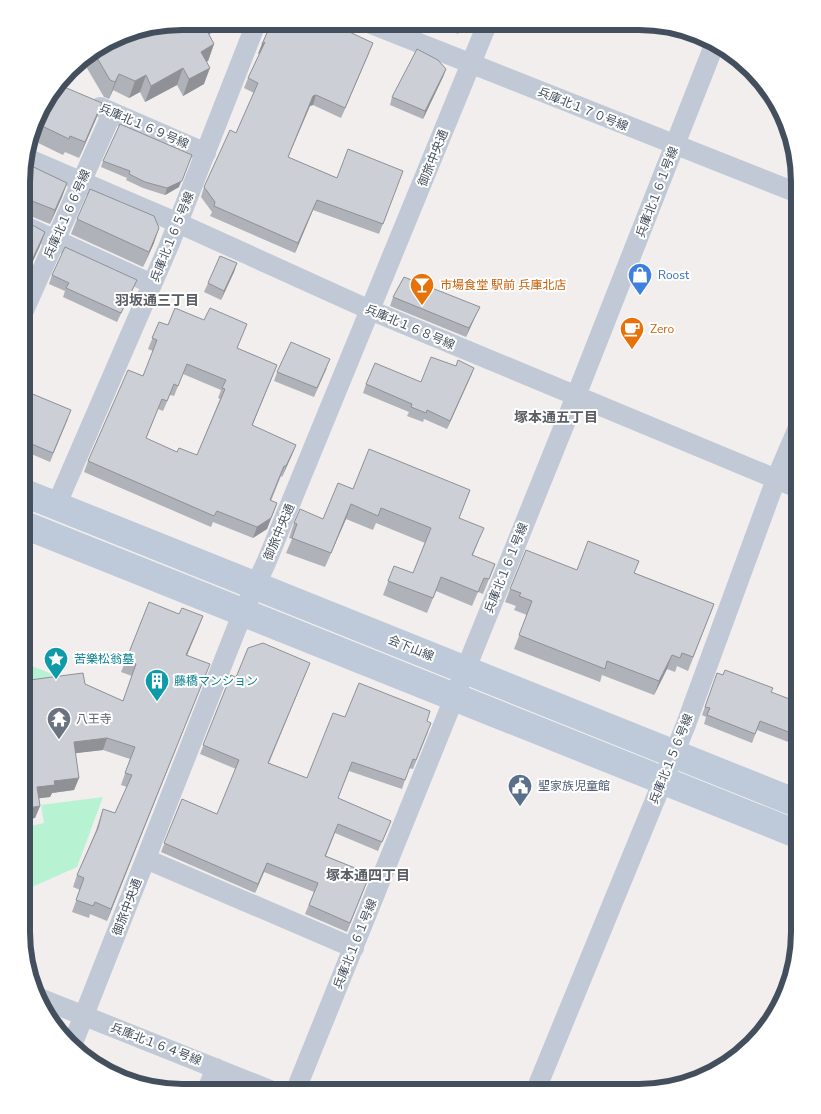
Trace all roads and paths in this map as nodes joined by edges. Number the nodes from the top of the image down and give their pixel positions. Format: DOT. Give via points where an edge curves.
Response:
graph roads {
  1 [pos="254,30"];
  2 [pos="386,30"];
  3 [pos="485,30"];
  4 [pos="713,50"];
  5 [pos="472,64"];
  6 [pos="79,99"];
  7 [pos="112,113"];
  8 [pos="675,146"];
  9 [pos="206,153"];
  10 [pos="31,160"];
  11 [pos="81,181"];
  12 [pos="791,191"];
  13 [pos="178,223"];
  14 [pos="30,229"];
  15 [pos="56,240"];
  16 [pos="152,284"];
  17 [pos="30,297"];
  18 [pos="370,310"];
  19 [pos="576,396"];
  20 [pos="791,444"];
  21 [pos="776,479"];
  22 [pos="791,485"];
  23 [pos="30,495"];
  24 [pos="56,506"];
  25 [pos="30,527"];
  26 [pos="255,586"];
  27 [pos="243,612"];
  28 [pos="464,670"];
  29 [pos="454,697"];
  30 [pos="673,754"];
  31 [pos="662,780"];
  32 [pos="791,800"];
  33 [pos="791,832"];
  34 [pos="146,859"];
  35 [pos="354,948"];
  36 [pos="47,1001"];
  37 [pos="84,1016"];
  38 [pos="75,1039"];
  39 [pos="216,1068"];
  40 [pos="209,1084"];
  41 [pos="255,1084"];
  42 [pos="298,1084"];
  43 [pos="538,1084"];
  1 -- 9 [label="street, 兵庫北１６５号線"];
  2 -- 5 [label="street, 兵庫北１７０号線"];
  3 -- 5 [label="street, 御旅中央通"];
  4 -- 8 [label="street, 兵庫北１６１号線"];
  5 -- 8 [label="street, 兵庫北１７０号線"];
  5 -- 18 [label="street, 御旅中央通"];
  6 -- 7 [label="street, 兵庫北１６９号線"];
  7 -- 9 [label="street, 兵庫北１６９号線"];
  7 -- 11 [label="street, 兵庫北１６６号線"];
  8 -- 12 [label="street, 兵庫北１７０号線"];
  8 -- 19 [label="street, 兵庫北１６１号線"];
  9 -- 13 [label="street, 兵庫北１６５号線"];
  10 -- 11 [label="street, 兵庫北１６８号線"];
  11 -- 13 [label="street, 兵庫北１６８号線"];
  11 -- 15 [label="street, 兵庫北１６６号線"];
  13 -- 16 [label="street, 兵庫北１６５号線"];
  13 -- 18 [label="street, 兵庫北１６８号線"];
  14 -- 15 [label="street"];
  15 -- 16 [label="street"];
  15 -- 17 [label="street, 兵庫北１６６号線"];
  16 -- 24 [label="street, 兵庫北１６５号線"];
  18 -- 19 [label="street, 兵庫北１６８号線"];
  18 -- 26 [label="street, 御旅中央通"];
  19 -- 21 [label="street, 兵庫北１６８号線"];
  19 -- 28 [label="street, 兵庫北１６１号線"];
  20 -- 21 [label="street, 兵庫北１５６号線"];
  21 -- 22 [label="street, 兵庫北１６８号線"];
  21 -- 30 [label="street, 兵庫北１５６号線"];
  23 -- 24 [label="street, 会下山線"];
  24 -- 26 [label="street, 会下山線"];
  25 -- 27 [label="street"];
  26 -- 27 [label="street, 御旅中央通"];
  26 -- 28 [label="street, 会下山線"];
  27 -- 29 [label="street"];
  27 -- 34 [label="street, 御旅中央通"];
  28 -- 29 [label="street, 兵庫北１６１号線"];
  28 -- 30 [label="street, 会下山線"];
  29 -- 31 [label="street"];
  29 -- 35 [label="street, 兵庫北１６１号線"];
  30 -- 31 [label="street, 兵庫北１５６号線"];
  30 -- 32 [label="street, 会下山線"];
  31 -- 33 [label="street"];
  31 -- 43 [label="street, 兵庫北１５６号線"];
  34 -- 35 [label="street"];
  34 -- 37 [label="street, 御旅中央通"];
  35 -- 42 [label="street, 兵庫北１６１号線"];
  36 -- 37 [label="street, 兵庫北１６４号線"];
  37 -- 38 [label="street, 御旅中央通"];
  37 -- 39 [label="street, 兵庫北１６４号線"];
  39 -- 40 [label="street"];
  39 -- 41 [label="street, 兵庫北１６４号線"];
}
